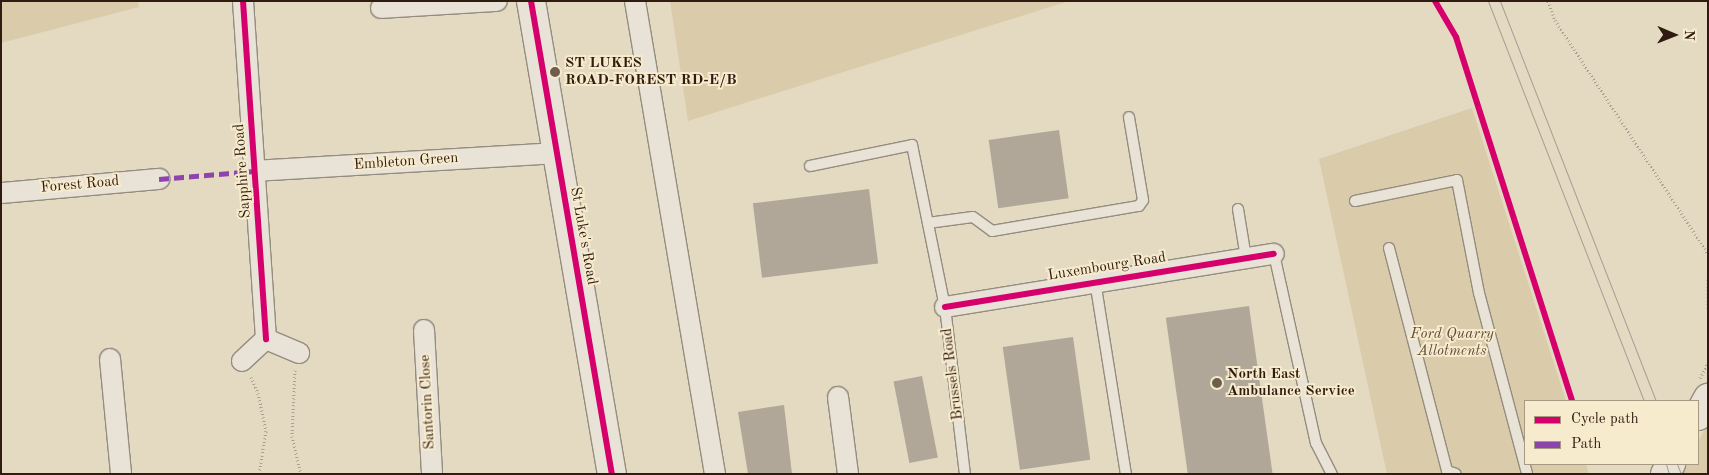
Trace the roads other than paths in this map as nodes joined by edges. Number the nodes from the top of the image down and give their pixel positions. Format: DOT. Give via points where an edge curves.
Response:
graph roads {
  1 [pos="243,1"];
  2 [pos="497,1"];
  3 [pos="531,1"];
  4 [pos="635,1"];
  5 [pos="381,8"];
  6 [pos="1129,117"];
  7 [pos="556,152"];
  8 [pos="810,166"];
  9 [pos="255,171"];
  10 [pos="159,179"];
  11 [pos="1,193"];
  12 [pos="1355,201"];
  13 [pos="1238,209"];
  14 [pos="928,223"];
  15 [pos="1389,248"];
  16 [pos="1274,254"];
  17 [pos="1246,258"];
  18 [pos="1095,281"];
  19 [pos="945,308"];
  20 [pos="424,330"];
  21 [pos="266,339"];
  22 [pos="299,353"];
  23 [pos="110,359"];
  24 [pos="242,361"];
  25 [pos="838,397"];
  26 [pos="1708,398"];
  27 [pos="1699,414"];
  28 [pos="1524,463"];
  29 [pos="121,474"];
  30 [pos="432,474"];
  31 [pos="612,474"];
  32 [pos="715,474"];
  33 [pos="848,474"];
  34 [pos="965,474"];
  35 [pos="1126,474"];
  36 [pos="1332,474"];
  37 [pos="1456,474"];
  1 -- 9 [label="street, Sapphire Road"];
  2 -- 5 [label="street"];
  3 -- 7 [label="street, St Luke's Road"];
  4 -- 32 [label="street"];
  6 -- 14 [label="lane" via="1143,200 1139,206 992,231 973,217"];
  7 -- 9 [label="street, Embleton Green"];
  7 -- 31 [label="street, St Luke's Road"];
  8 -- 14 [label="lane, Brussels Road" via="912,145"];
  9 -- 21 [label="street, Sapphire Road"];
  10 -- 11 [label="street, Forest Road"];
  12 -- 28 [label="lane" via="1457,180 1479,293"];
  13 -- 17 [label="lane"];
  14 -- 19 [label="lane, Brussels Road"];
  15 -- 37 [label="lane" via="1447,471"];
  16 -- 17 [label="street, Luxembourg Road"];
  16 -- 36 [label="lane" via="1316,443"];
  17 -- 18 [label="street, Luxembourg Road"];
  18 -- 19 [label="street, Luxembourg Road"];
  18 -- 35 [label="lane"];
  19 -- 34 [label="lane, Brussels Road"];
  20 -- 30 [label="street, Santorin Close"];
  21 -- 22 [label="street"];
  21 -- 24 [label="street"];
  23 -- 29 [label="street"];
  25 -- 33 [label="street"];
  26 -- 27 [label="street"];
}
